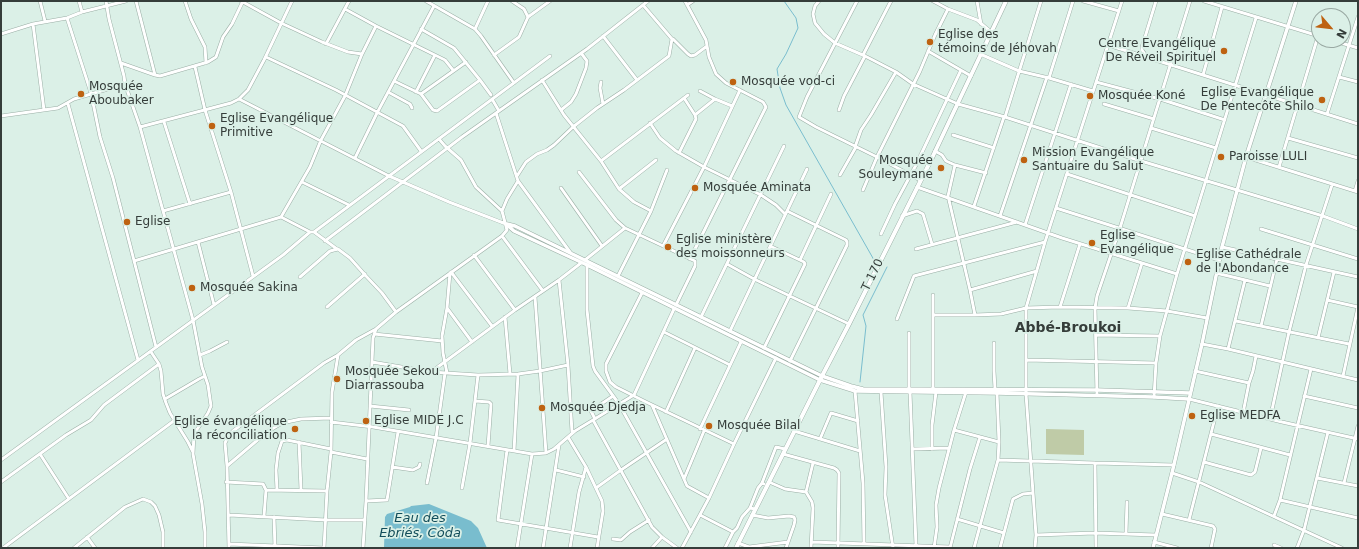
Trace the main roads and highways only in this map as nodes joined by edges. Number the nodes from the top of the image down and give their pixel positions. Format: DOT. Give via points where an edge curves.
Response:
graph roads {
  1 [pos="1006,1"];
  2 [pos="736,548"];
  1 -- 2 [label="main road, T 170" via="935,151"];
}
